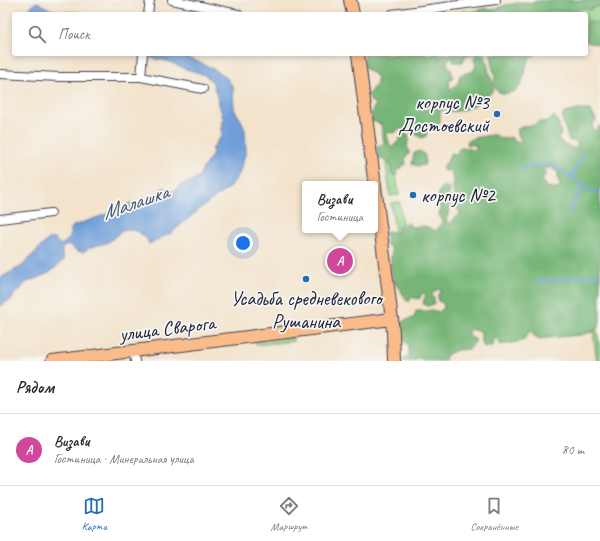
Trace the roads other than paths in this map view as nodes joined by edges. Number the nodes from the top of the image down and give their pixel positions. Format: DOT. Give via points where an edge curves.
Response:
graph roads {
  1 [pos="150,0"];
  2 [pos="172,0"];
  3 [pos="350,0"];
  4 [pos="496,0"];
  5 [pos="148,12"];
  6 [pos="229,12"];
  7 [pos="352,12"];
  8 [pos="407,12"];
  9 [pos="143,56"];
  10 [pos="358,56"];
  11 [pos="0,74"];
  12 [pos="141,77"];
  13 [pos="203,89"];
  14 [pos="375,181"];
  15 [pos="378,204"];
  16 [pos="51,213"];
  17 [pos="0,218"];
  18 [pos="387,319"];
  19 [pos="134,356"];
  20 [pos="52,361"];
  21 [pos="394,361"];
  1 -- 5 [label="street"];
  2 -- 6 [label="street"];
  3 -- 7 [label="main road"];
  4 -- 8 [label="street"];
  9 -- 12 [label="street"];
  10 -- 14 [label="main road"];
  11 -- 12 [label="street"];
  12 -- 13 [label="street"];
  15 -- 18 [label="main road" via="383,242"];
  16 -- 17 [label="street"];
  18 -- 19 [label="main road, улица Сварога"];
  18 -- 21 [label="main road"];
  19 -- 20 [label="main road, улица Сварога"];
}
